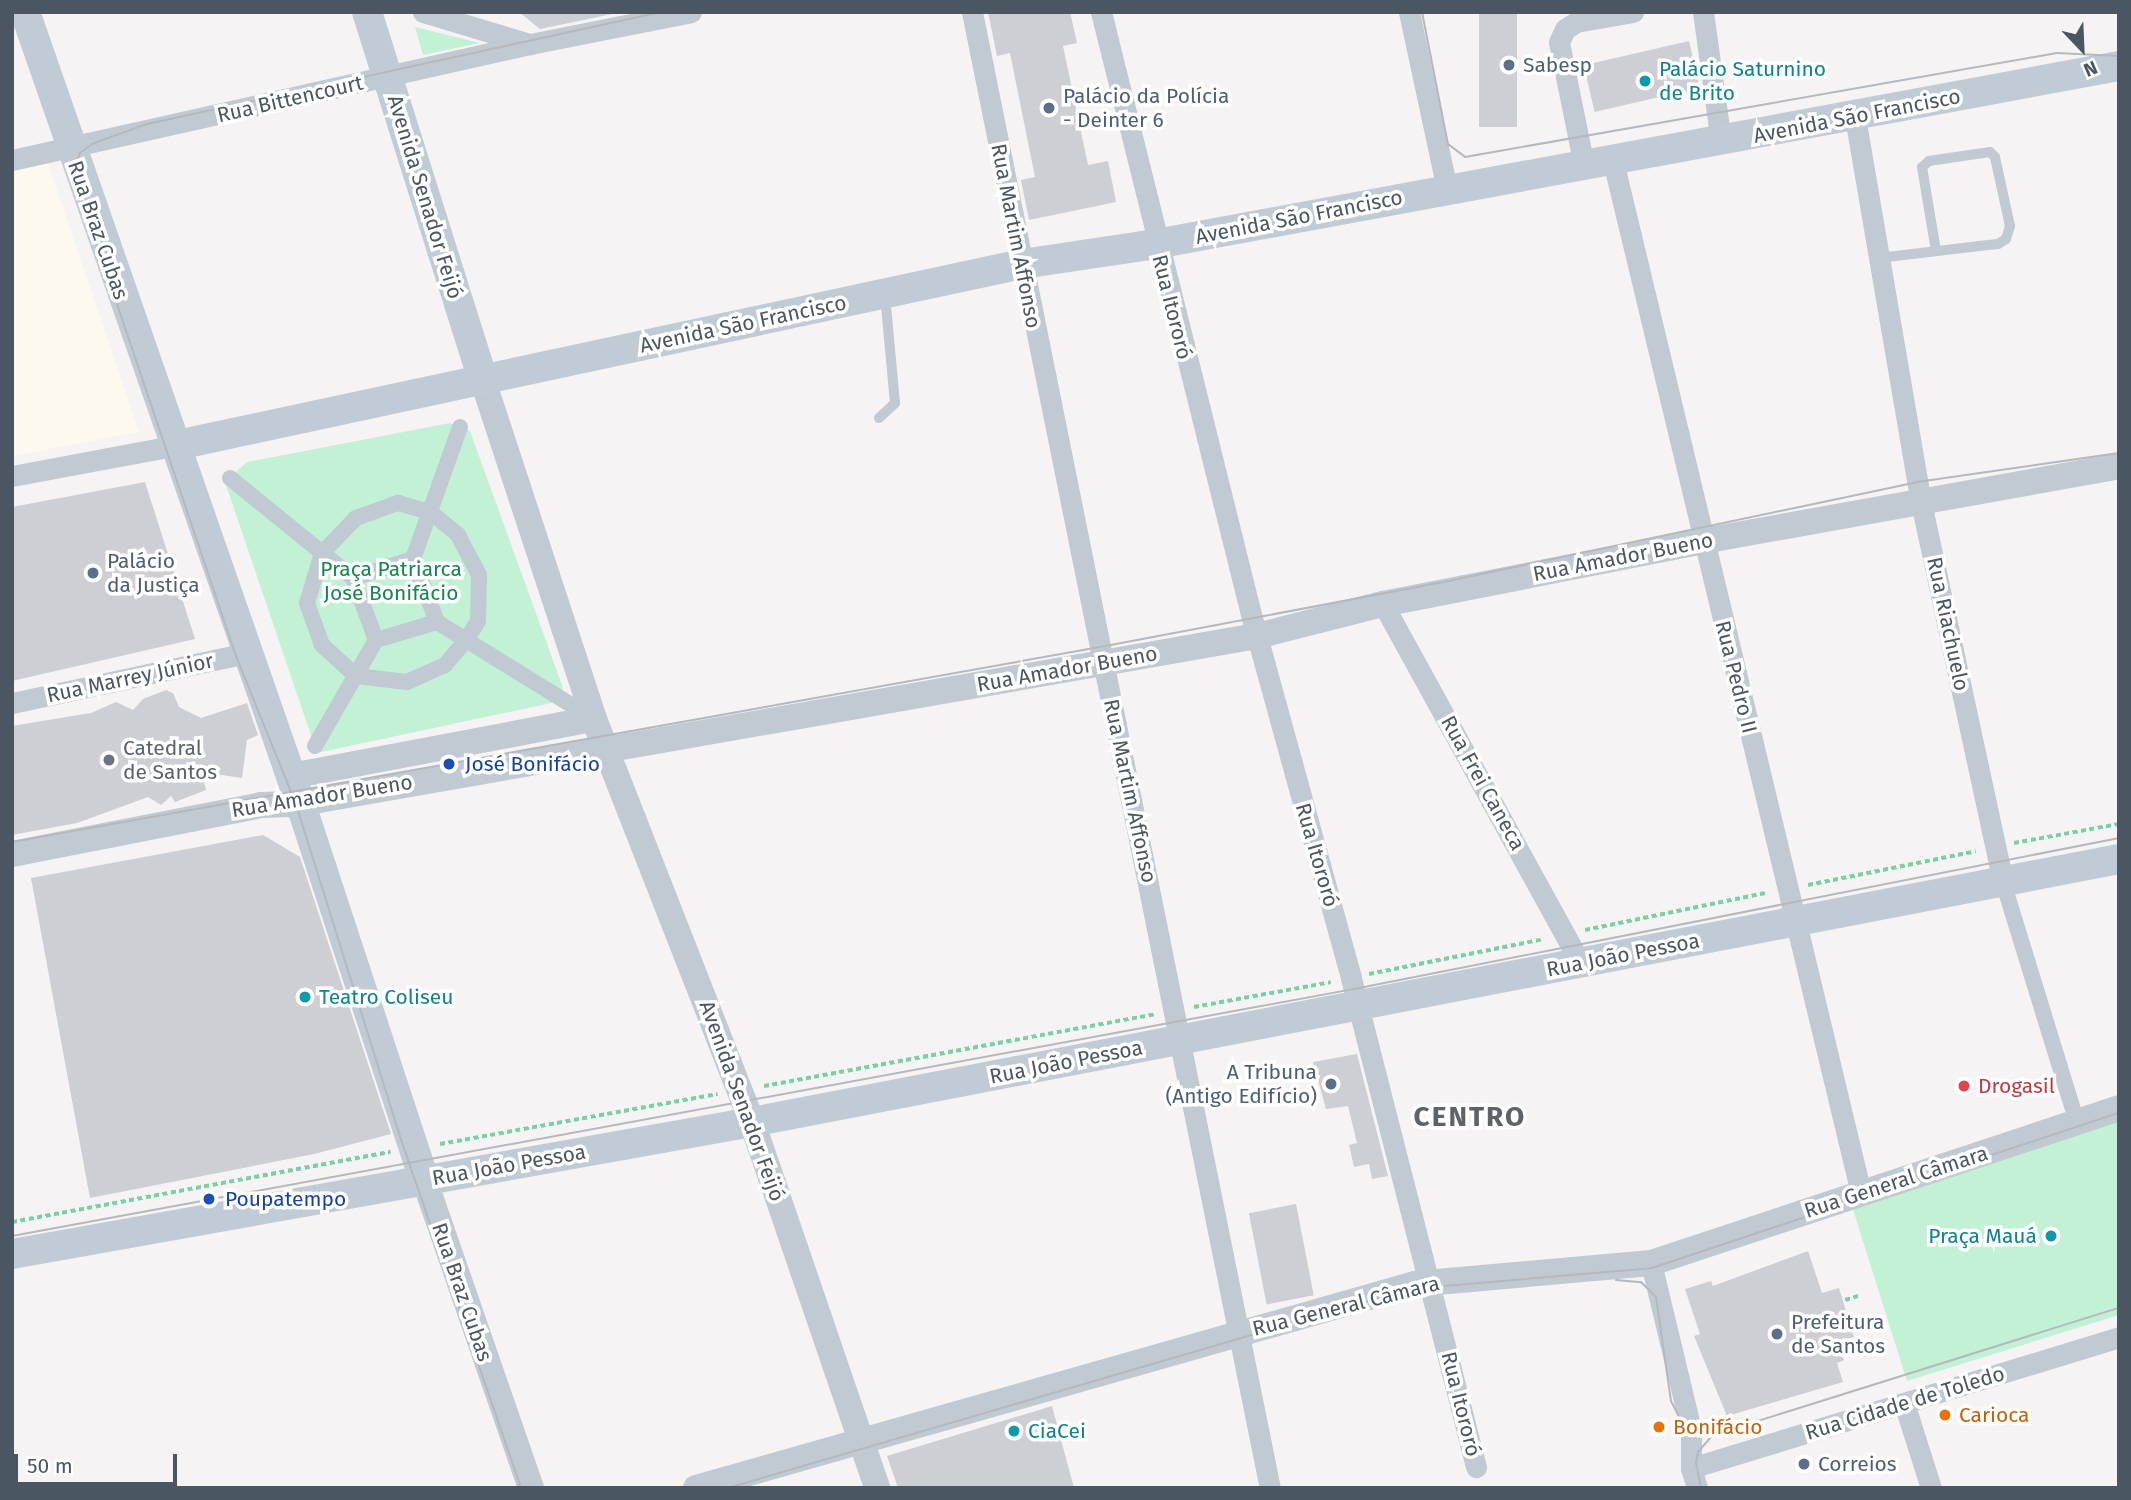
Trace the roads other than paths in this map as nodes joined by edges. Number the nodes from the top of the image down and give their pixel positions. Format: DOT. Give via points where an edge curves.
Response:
graph roads {
  1 [pos="25,12"];
  2 [pos="367,12"];
  3 [pos="423,12"];
  4 [pos="691,12"];
  5 [pos="972,12"];
  6 [pos="1101,12"];
  7 [pos="1409,12"];
  8 [pos="1633,12"];
  9 [pos="1703,12"];
  10 [pos="489,21"];
  11 [pos="530,44"];
  12 [pos="2119,66"];
  13 [pos="387,77"];
  14 [pos="1855,117"];
  15 [pos="1721,142"];
  16 [pos="70,148"];
  17 [pos="12,160"];
  18 [pos="1613,161"];
  19 [pos="1584,166"];
  20 [pos="1447,189"];
  21 [pos="1156,244"];
  22 [pos="1936,251"];
  23 [pos="1879,258"];
  24 [pos="1022,264"];
  25 [pos="885,293"];
  26 [pos="482,381"];
  27 [pos="879,418"];
  28 [pos="460,426"];
  29 [pos="173,446"];
  30 [pos="2119,466"];
  31 [pos="12,476"];
  32 [pos="230,478"];
  33 [pos="1920,498"];
  34 [pos="430,512"];
  35 [pos="1703,541"];
  36 [pos="323,553"];
  37 [pos="413,559"];
  38 [pos="353,578"];
  39 [pos="1383,604"];
  40 [pos="437,622"];
  41 [pos="1256,636"];
  42 [pos="376,640"];
  43 [pos="466,640"];
  44 [pos="247,653"];
  45 [pos="1103,663"];
  46 [pos="356,676"];
  47 [pos="12,703"];
  48 [pos="594,719"];
  49 [pos="315,746"];
  50 [pos="604,747"];
  51 [pos="296,789"];
  52 [pos="12,854"];
  53 [pos="2119,859"];
  54 [pos="2003,881"];
  55 [pos="1795,921"];
  56 [pos="1580,963"];
  57 [pos="1355,992"];
  58 [pos="1181,1040"];
  59 [pos="2119,1108"];
  60 [pos="752,1122"];
  61 [pos="2077,1122"];
  62 [pos="424,1180"];
  63 [pos="1861,1193"];
  64 [pos="12,1254"];
  65 [pos="1651,1263"];
  66 [pos="1431,1281"];
  67 [pos="1238,1333"];
  68 [pos="2119,1337"];
  69 [pos="1903,1403"];
  70 [pos="861,1444"];
  71 [pos="1476,1467"];
  72 [pos="1694,1478"];
  73 [pos="531,1488"];
  74 [pos="696,1488"];
  75 [pos="877,1488"];
  76 [pos="1270,1488"];
  77 [pos="1931,1488"];
  1 -- 16 [label="main road, Rua Braz Cubas"];
  2 -- 13 [label="main road, Avenida Senador Feijó"];
  3 -- 10 [label="street"];
  4 -- 11 [label="street, Rua Bittencourt"];
  5 -- 24 [label="street, Rua Martim Affonso"];
  6 -- 21 [label="street, Rua Itororó"];
  7 -- 20 [label="street"];
  8 -- 19 [label="street" via="1576,22 1565,29 1559,42"];
  9 -- 15 [label="street"];
  10 -- 11 [label="street"];
  11 -- 13 [label="street, Rua Bittencourt"];
  12 -- 14 [label="main road, Avenida São Francisco"];
  13 -- 16 [label="street, Rua Bittencourt"];
  13 -- 26 [label="main road, Avenida Senador Feijó"];
  14 -- 15 [label="main road, Avenida São Francisco"];
  14 -- 23 [label="street, Rua Riachuelo"];
  15 -- 18 [label="main road, Avenida São Francisco"];
  16 -- 17 [label="street, Rua Bittencourt"];
  16 -- 29 [label="main road, Rua Braz Cubas"];
  18 -- 19 [label="main road, Avenida São Francisco"];
  18 -- 35 [label="street, Rua Pedro II"];
  19 -- 20 [label="main road, Avenida São Francisco"];
  20 -- 21 [label="main road, Avenida São Francisco"];
  21 -- 24 [label="main road, Avenida São Francisco"];
  21 -- 41 [label="street, Rua Itororó"];
  22 -- 22 [label="lane" via="2006,239 2010,226 1995,157 1990,152 1940,158 1922,167"];
  22 -- 23 [label="lane"];
  23 -- 33 [label="street, Rua Riachuelo"];
  24 -- 25 [label="main road, Avenida São Francisco"];
  24 -- 45 [label="street, Rua Martim Affonso"];
  25 -- 26 [label="main road, Avenida São Francisco"];
  25 -- 27 [label="lane" via="895,403"];
  26 -- 29 [label="main road"];
  26 -- 48 [label="street"];
  28 -- 34 [label="street"];
  29 -- 31 [label="street"];
  29 -- 44 [label="main road"];
  30 -- 33 [label="street, Rua Amador Bueno"];
  32 -- 36 [label="street"];
  33 -- 35 [label="street, Rua Amador Bueno"];
  33 -- 54 [label="street, Rua Riachuelo"];
  34 -- 36 [label="street" via="398,503 356,518"];
  34 -- 37 [label="street"];
  34 -- 43 [label="street" via="458,535 479,575 478,621"];
  35 -- 39 [label="street, Rua Amador Bueno"];
  35 -- 55 [label="street, Rua Pedro II"];
  36 -- 38 [label="street"];
  36 -- 46 [label="street" via="307,603 322,645"];
  37 -- 38 [label="street"];
  37 -- 40 [label="street"];
  38 -- 42 [label="street"];
  39 -- 41 [label="street, Rua Amador Bueno"];
  39 -- 56 [label="street, Rua Frei Caneca"];
  40 -- 42 [label="street"];
  40 -- 43 [label="street"];
  41 -- 45 [label="street, Rua Amador Bueno"];
  41 -- 57 [label="street, Rua Itororó"];
  42 -- 46 [label="street"];
  43 -- 46 [label="street" via="445,665 407,682"];
  43 -- 48 [label="street"];
  44 -- 47 [label="street, Rua Marrey Júnior"];
  44 -- 51 [label="main road"];
  45 -- 50 [label="street, Rua Amador Bueno"];
  45 -- 58 [label="street, Rua Martim Affonso"];
  46 -- 49 [label="street"];
  48 -- 50 [label="street, Avenida Senador Feijó"];
  48 -- 51 [label="street"];
  50 -- 51 [label="street, Rua Amador Bueno"];
  50 -- 60 [label="street, Avenida Senador Feijó"];
  51 -- 52 [label="street, Rua Amador Bueno" via="261,805"];
  51 -- 62 [label="main road, Rua Braz Cubas"];
  53 -- 54 [label="main road, Rua João Pessoa"];
  54 -- 55 [label="main road, Rua João Pessoa"];
  54 -- 61 [label="street, Rua Riachuelo"];
  55 -- 56 [label="main road, Rua João Pessoa"];
  55 -- 63 [label="street, Rua Pedro II"];
  56 -- 57 [label="main road, Rua João Pessoa"];
  57 -- 58 [label="main road, Rua João Pessoa"];
  57 -- 66 [label="street, Rua Itororó"];
  58 -- 60 [label="main road, Rua João Pessoa"];
  58 -- 67 [label="street, Rua Martim Affonso"];
  59 -- 61 [label="street, Rua General Câmara"];
  60 -- 62 [label="main road, Rua João Pessoa"];
  60 -- 70 [label="street, Avenida Senador Feijó"];
  61 -- 63 [label="street, Rua General Câmara"];
  62 -- 64 [label="main road, Rua João Pessoa"];
  62 -- 73 [label="street, Rua Braz Cubas"];
  63 -- 65 [label="street, Rua General Câmara"];
  65 -- 66 [label="street, Rua General Câmara"];
  65 -- 72 [label="street" via="1691,1429"];
  66 -- 67 [label="street, Rua General Câmara"];
  66 -- 71 [label="street, Rua Itororó"];
  67 -- 70 [label="street, Rua General Câmara"];
  67 -- 76 [label="street, Rua Martim Affonso"];
  68 -- 69 [label="street, Rua Cidade de Toledo"];
  69 -- 72 [label="street, Rua Cidade de Toledo"];
  69 -- 77 [label="street"];
  70 -- 74 [label="street, Rua General Câmara"];
  70 -- 75 [label="street, Avenida Senador Feijó"];
}
